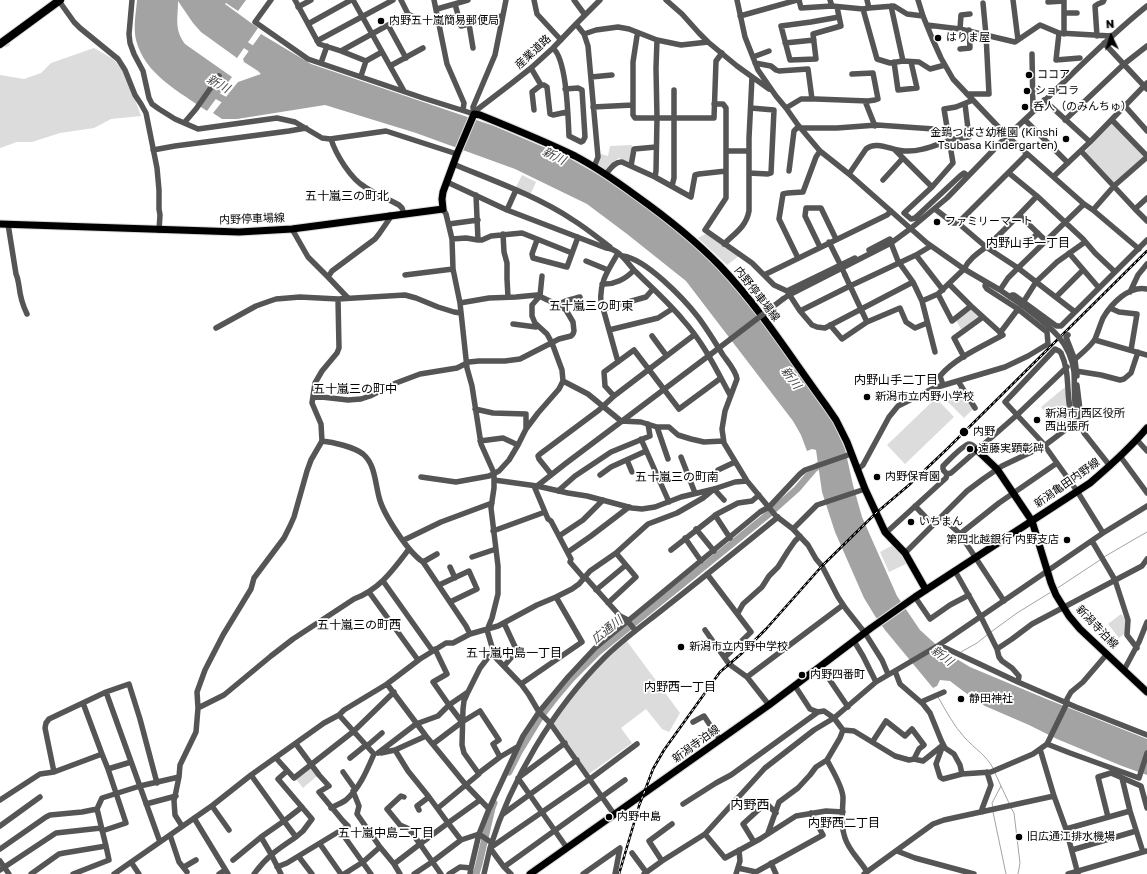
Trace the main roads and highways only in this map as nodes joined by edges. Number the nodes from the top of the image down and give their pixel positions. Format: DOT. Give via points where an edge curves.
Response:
graph roads {
  1 [pos="59,0"];
  2 [pos="0,44"];
  3 [pos="0,224"];
  4 [pos="1147,428"];
  5 [pos="977,450"];
  6 [pos="1032,521"];
  7 [pos="926,590"];
  8 [pos="1147,692"];
  9 [pos="530,874"];
  1 -- 2 [label="highway"];
  3 -- 7 [label="main road, 内野停車場線" via="239,232 292,228 443,208 443,192 453,164 473,115 480,115 540,140 606,174 684,231 705,250 750,301 825,404 842,431 885,532 905,553"];
  4 -- 6 [label="main road, 新潟亀田内野線" via="1090,483"];
  5 -- 6 [label="main road" via="996,469"];
  6 -- 7 [label="main road, 新潟亀田内野線"];
  6 -- 8 [label="main road, 新潟寺泊線" via="1047,571 1063,607 1080,629"];
  7 -- 9 [label="main road, 新潟寺泊線"];
}
